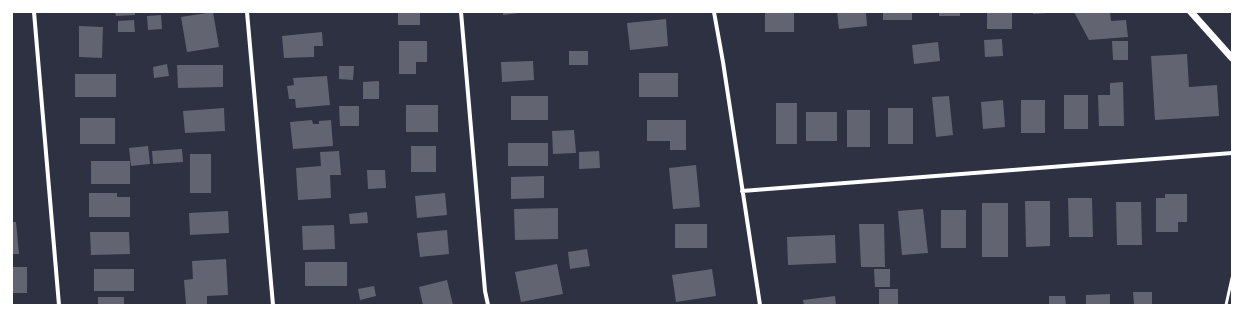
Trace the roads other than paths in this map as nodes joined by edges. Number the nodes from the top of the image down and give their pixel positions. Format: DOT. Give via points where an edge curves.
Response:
graph roads {
  1 [pos="34,12"];
  2 [pos="247,12"];
  3 [pos="461,12"];
  4 [pos="714,12"];
  5 [pos="1191,12"];
  6 [pos="1232,58"];
  7 [pos="1232,153"];
  8 [pos="742,191"];
  9 [pos="1232,278"];
  10 [pos="59,305"];
  11 [pos="273,305"];
  12 [pos="488,305"];
  13 [pos="760,305"];
  14 [pos="1226,305"];
  1 -- 10 [label="street"];
  2 -- 11 [label="street"];
  3 -- 12 [label="street"];
  4 -- 8 [label="street"];
  5 -- 6 [label="street"];
  7 -- 8 [label="street"];
  8 -- 13 [label="street"];
  9 -- 14 [label="lane"];
}
